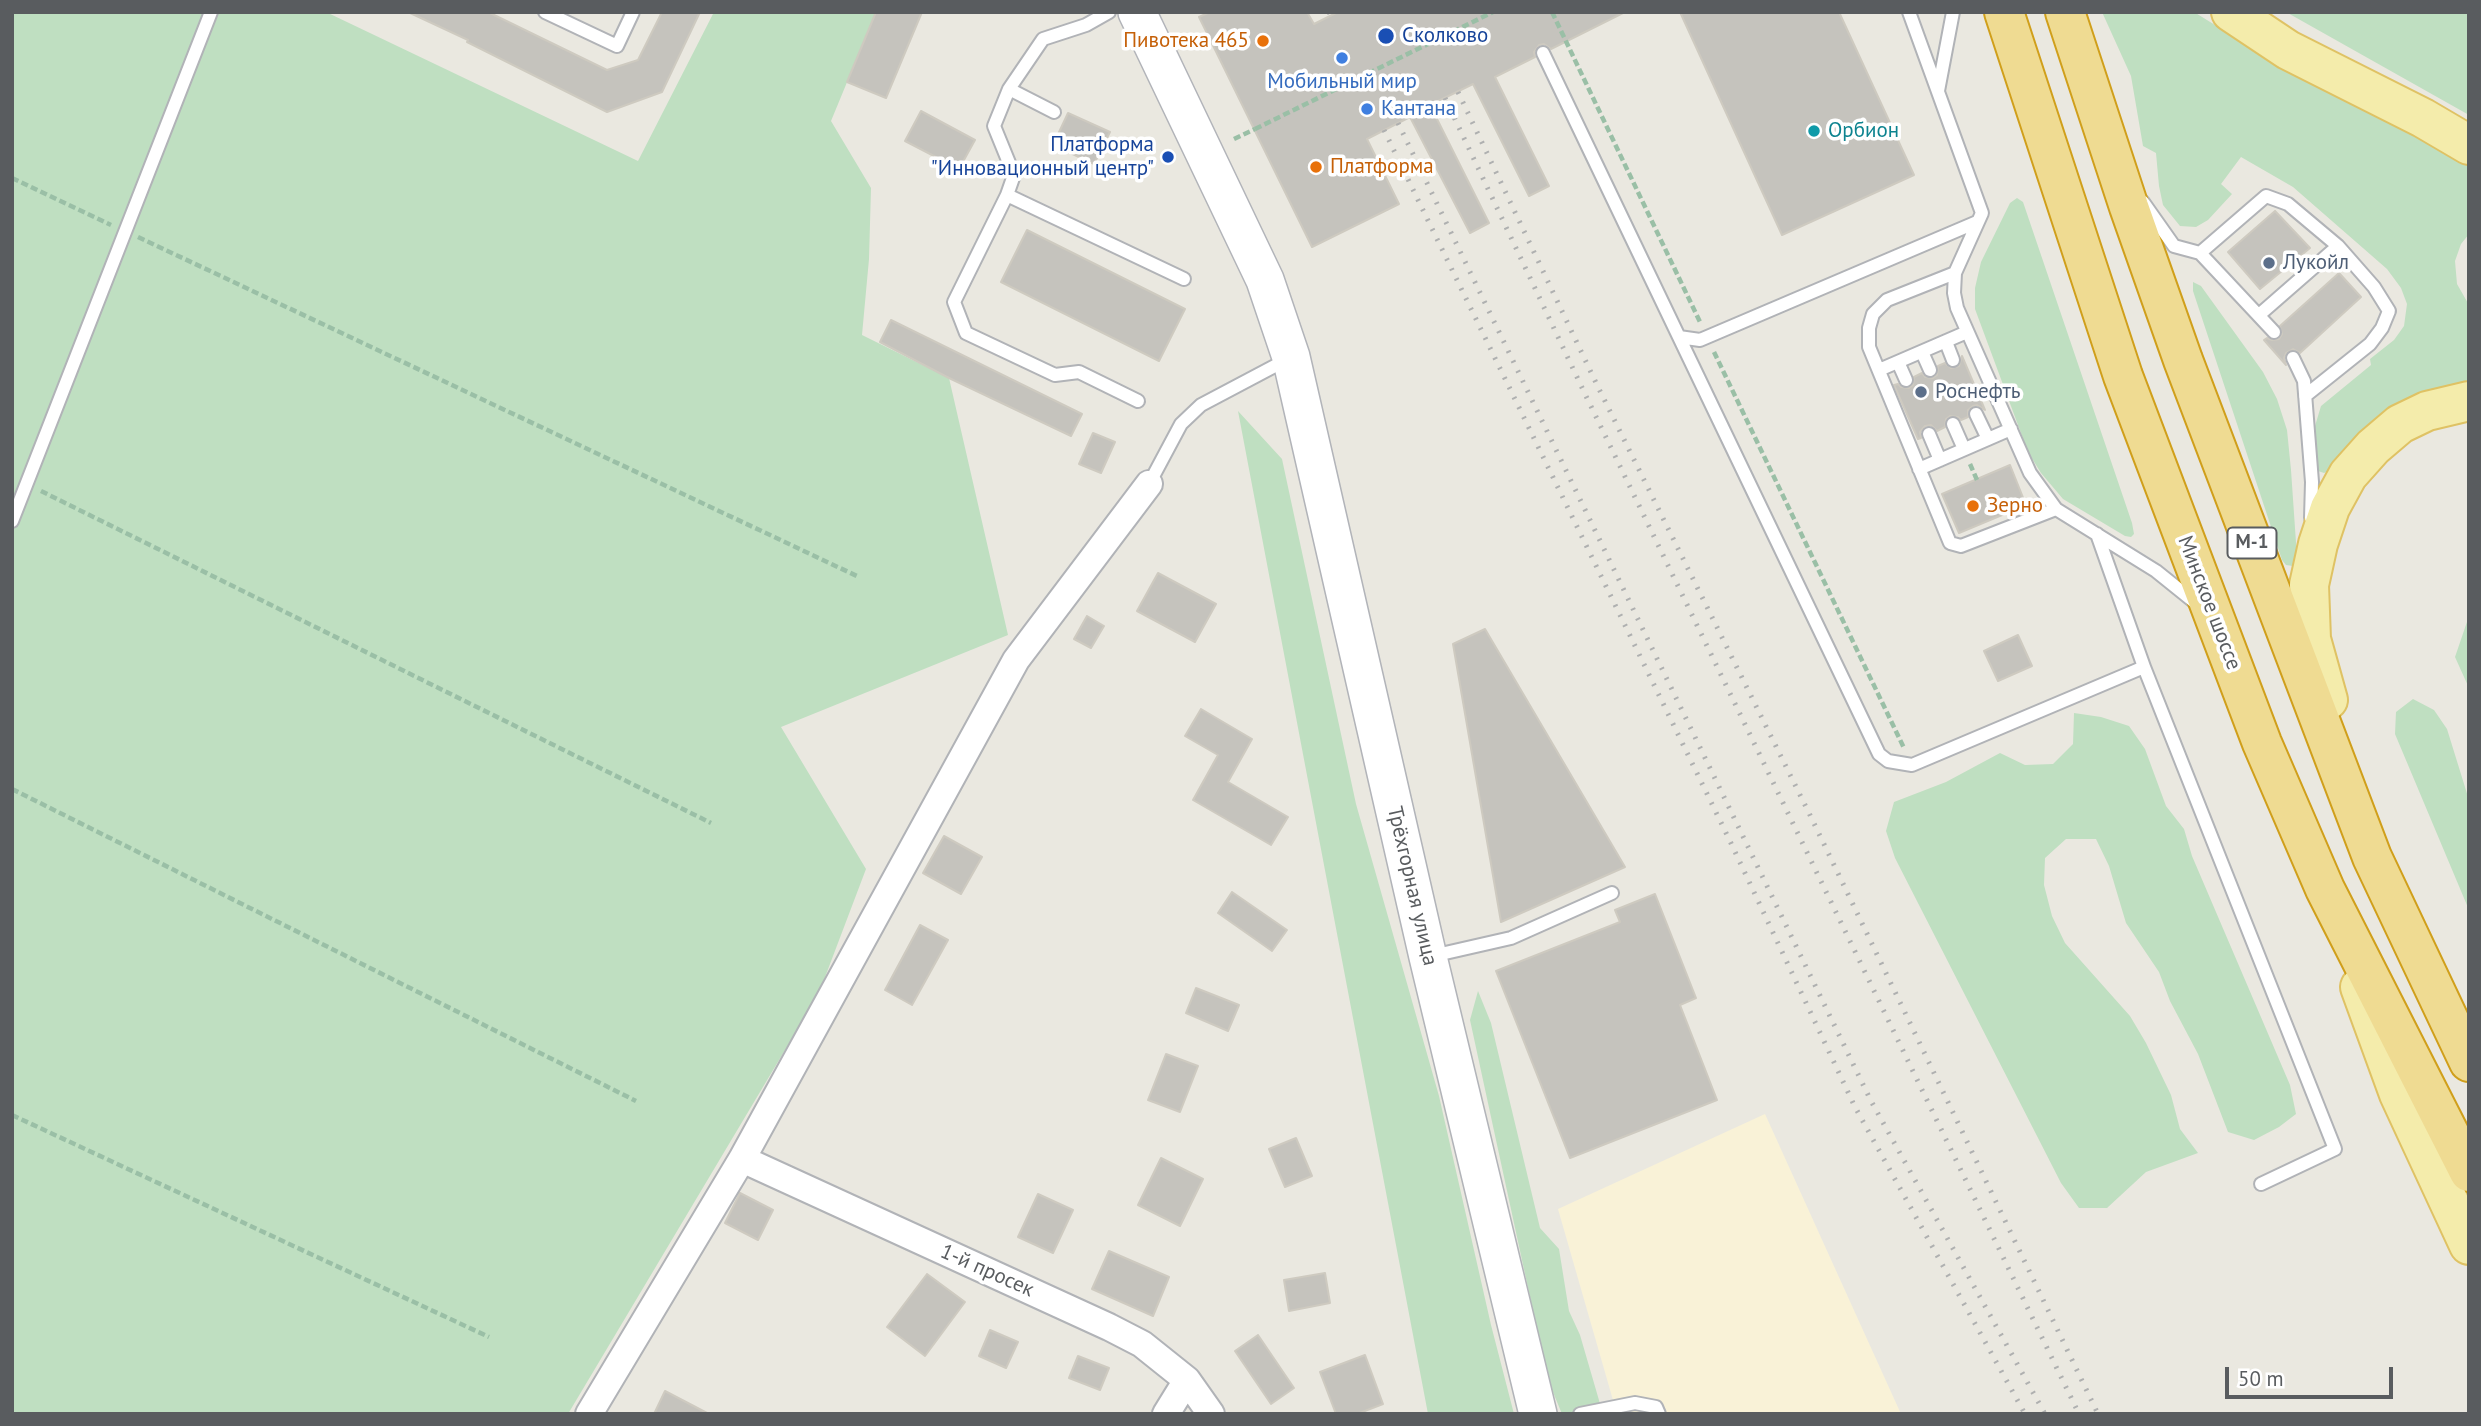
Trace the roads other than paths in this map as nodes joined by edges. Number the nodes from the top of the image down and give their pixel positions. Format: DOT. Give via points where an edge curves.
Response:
graph roads {
  1 [pos="211,12"];
  2 [pos="545,12"];
  3 [pos="633,12"];
  4 [pos="1109,12"];
  5 [pos="1136,12"];
  6 [pos="1909,12"];
  7 [pos="1953,12"];
  8 [pos="2004,12"];
  9 [pos="2065,12"];
  10 [pos="2231,12"];
  11 [pos="1543,53"];
  12 [pos="2089,86"];
  13 [pos="1009,89"];
  14 [pos="1938,91"];
  15 [pos="1054,112"];
  16 [pos="2469,145"];
  17 [pos="1007,195"];
  18 [pos="1979,217"];
  19 [pos="2337,246"];
  20 [pos="2200,253"];
  21 [pos="1955,273"];
  22 [pos="1184,279"];
  23 [pos="2259,315"];
  24 [pos="1967,332"];
  25 [pos="2274,332"];
  26 [pos="1679,337"];
  27 [pos="1946,342"];
  28 [pos="1922,352"];
  29 [pos="1291,357"];
  30 [pos="2293,358"];
  31 [pos="1953,360"];
  32 [pos="1898,362"];
  33 [pos="1879,370"];
  34 [pos="1930,370"];
  35 [pos="1906,380"];
  36 [pos="2305,396"];
  37 [pos="1138,401"];
  38 [pos="2469,401"];
  39 [pos="1976,414"];
  40 [pos="1953,424"];
  41 [pos="2011,429"];
  42 [pos="1929,434"];
  43 [pos="1987,439"];
  44 [pos="1964,449"];
  45 [pos="1940,460"];
  46 [pos="1919,469"];
  47 [pos="1149,484"];
  48 [pos="2056,509"];
  49 [pos="12,521"];
  50 [pos="2097,534"];
  51 [pos="2309,585"];
  52 [pos="2216,621"];
  53 [pos="2144,667"];
  54 [pos="2372,857"];
  55 [pos="2325,889"];
  56 [pos="1612,893"];
  57 [pos="1428,957"];
  58 [pos="2469,1062"];
  59 [pos="742,1159"];
  60 [pos="2469,1172"];
  61 [pos="2261,1184"];
  62 [pos="2469,1245"];
  63 [pos="1187,1380"];
  64 [pos="592,1413"];
  65 [pos="1166,1414"];
  66 [pos="1212,1414"];
  67 [pos="1538,1414"];
  68 [pos="1580,1414"];
  69 [pos="1659,1414"];
  1 -- 49 [label="lane"];
  2 -- 3 [label="lane" via="617,46"];
  4 -- 13 [label="lane" via="1043,39"];
  5 -- 29 [label="street, Трёхгорная улица" via="1265,279"];
  6 -- 14 [label="lane"];
  7 -- 14 [label="lane"];
  8 -- 52 [label="highway, Минское шоссе" via="2123,376"];
  9 -- 12 [label="highway, М-1"];
  10 -- 16 [label="main road" via="2288,50"];
  11 -- 26 [label="lane"];
  12 -- 20 [label="lane" via="2138,195 2175,246"];
  12 -- 54 [label="highway, М-1" via="2183,360"];
  13 -- 15 [label="lane"];
  13 -- 17 [label="lane" via="994,126 1014,175"];
  14 -- 18 [label="lane"];
  17 -- 22 [label="lane"];
  17 -- 37 [label="lane" via="954,302 966,333 1055,375 1079,372"];
  18 -- 21 [label="lane"];
  18 -- 26 [label="lane" via="1700,340"];
  19 -- 20 [label="lane" via="2288,204 2266,196"];
  19 -- 23 [label="lane"];
  19 -- 36 [label="lane" via="2389,311 2370,344"];
  20 -- 23 [label="lane"];
  21 -- 24 [label="lane" via="1957,309"];
  21 -- 33 [label="lane" via="1887,300 1872,314 1870,347"];
  23 -- 25 [label="lane"];
  24 -- 27 [label="lane"];
  24 -- 41 [label="lane"];
  26 -- 53 [label="lane" via="1879,754 1888,761 1912,765"];
  27 -- 28 [label="lane"];
  27 -- 31 [label="lane"];
  28 -- 32 [label="lane"];
  28 -- 34 [label="lane"];
  29 -- 47 [label="lane" via="1201,405 1181,424"];
  29 -- 57 [label="street, Трёхгорная улица"];
  30 -- 36 [label="lane" via="2304,381"];
  32 -- 33 [label="lane"];
  32 -- 35 [label="lane"];
  33 -- 46 [label="lane"];
  36 -- 51 [label="lane" via="2312,482"];
  38 -- 51 [label="main road" via="2427,411 2400,424 2348,475 2330,508"];
  39 -- 43 [label="lane"];
  40 -- 44 [label="lane"];
  41 -- 43 [label="lane"];
  41 -- 48 [label="lane" via="2030,473"];
  42 -- 45 [label="lane"];
  43 -- 44 [label="lane"];
  44 -- 45 [label="lane"];
  45 -- 46 [label="lane"];
  46 -- 48 [label="lane" via="1950,543 1961,546"];
  47 -- 59 [label="street" via="1016,660"];
  48 -- 50 [label="lane"];
  50 -- 52 [label="lane" via="2156,571"];
  50 -- 53 [label="lane"];
  51 -- 54 [label="main road" via="2311,639"];
  52 -- 55 [label="highway, Минское шоссе"];
  53 -- 61 [label="lane" via="2335,1149"];
  54 -- 58 [label="highway, М-1"];
  55 -- 60 [label="highway, Минское шоссе"];
  55 -- 62 [label="main road" via="2399,1094"];
  56 -- 57 [label="lane" via="1511,938"];
  57 -- 67 [label="street, Трёхгорная улица"];
  59 -- 63 [label="street, 1-й просек" via="1109,1326 1142,1344"];
  59 -- 64 [label="street"];
  63 -- 65 [label="street"];
  63 -- 66 [label="street, 1-й просек"];
  68 -- 69 [label="lane" via="1635,1403 1656,1407"];
}
